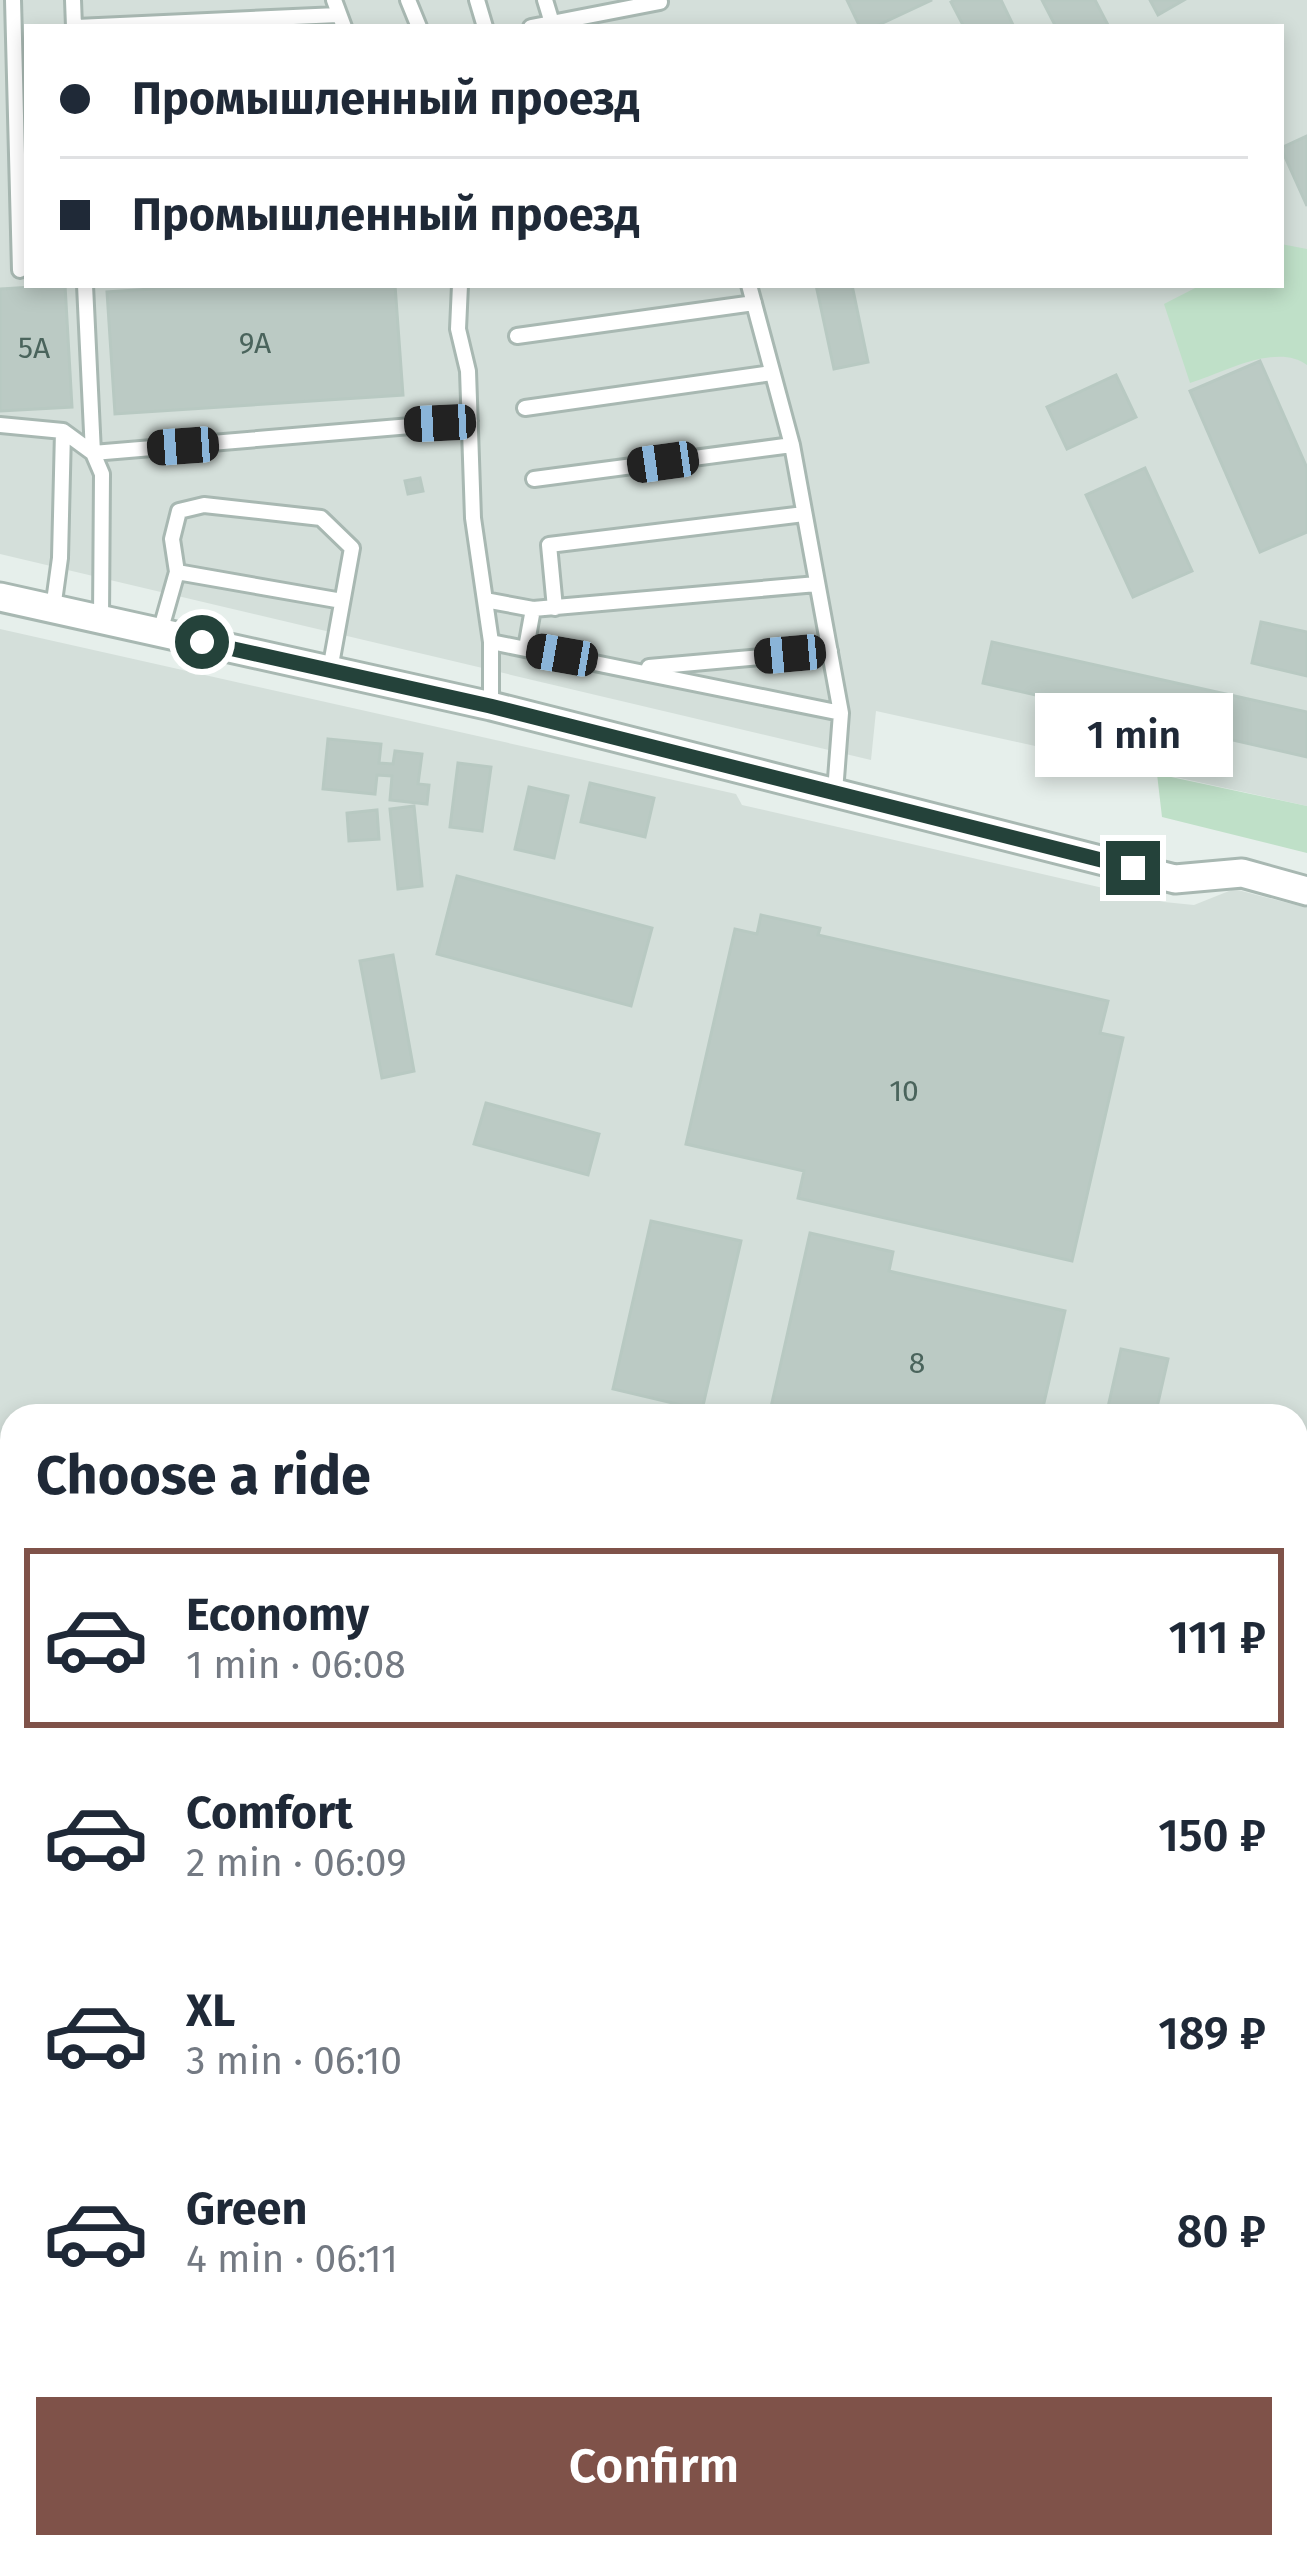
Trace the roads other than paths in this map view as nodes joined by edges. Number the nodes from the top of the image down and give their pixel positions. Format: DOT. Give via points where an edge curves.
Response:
graph roads {
  1 [pos="13,0"];
  2 [pos="545,0"];
  3 [pos="660,2"];
  4 [pos="617,5"];
  5 [pos="339,14"];
  6 [pos="552,23"];
  7 [pos="136,24"];
  8 [pos="547,24"];
  9 [pos="24,270"];
  10 [pos="0,271"];
  11 [pos="85,288"];
  12 [pos="460,288"];
  13 [pos="750,288"];
  14 [pos="754,302"];
  15 [pos="517,336"];
  16 [pos="772,373"];
  17 [pos="525,408"];
  18 [pos="470,422"];
  19 [pos="0,425"];
  20 [pos="63,431"];
  21 [pos="791,445"];
  22 [pos="94,453"];
  23 [pos="534,479"];
  24 [pos="804,514"];
  25 [pos="177,572"];
  26 [pos="817,584"];
  27 [pos="0,597"];
  28 [pos="485,600"];
  29 [pos="342,601"];
  30 [pos="556,608"];
  31 [pos="53,609"];
  32 [pos="533,609"];
  33 [pos="101,620"];
  34 [pos="160,632"];
  35 [pos="491,642"];
  36 [pos="526,648"];
  37 [pos="830,651"];
  38 [pos="634,668"];
  39 [pos="330,670"];
  40 [pos="490,706"];
  41 [pos="841,713"];
  42 [pos="835,792"];
  43 [pos="1307,891"];
  1 -- 9 [label="lane"];
  2 -- 6 [label="lane"];
  3 -- 4 [label="lane"];
  4 -- 6 [label="lane"];
  5 -- 7 [label="lane"];
  6 -- 8 [label="lane"];
  9 -- 10 [label="lane"];
  11 -- 22 [label="lane"];
  12 -- 18 [label="lane"];
  13 -- 14 [label="lane"];
  14 -- 15 [label="lane"];
  14 -- 16 [label="lane"];
  16 -- 17 [label="lane"];
  16 -- 21 [label="lane"];
  18 -- 22 [label="lane"];
  18 -- 28 [label="lane"];
  19 -- 20 [label="lane"];
  20 -- 22 [label="lane"];
  20 -- 31 [label="lane"];
  21 -- 23 [label="lane"];
  21 -- 24 [label="lane"];
  22 -- 33 [label="lane" via="102,474"];
  24 -- 26 [label="lane"];
  24 -- 30 [label="lane" via="549,545"];
  25 -- 29 [label="lane"];
  25 -- 29 [label="lane" via="172,539 179,511 204,505 320,518 352,548"];
  25 -- 34 [label="lane"];
  26 -- 30 [label="lane"];
  26 -- 37 [label="lane"];
  27 -- 31 [label="street"];
  28 -- 32 [label="lane"];
  28 -- 35 [label="lane"];
  29 -- 39 [label="lane"];
  30 -- 32 [label="lane"];
  31 -- 33 [label="street"];
  32 -- 36 [label="lane"];
  33 -- 34 [label="street"];
  34 -- 39 [label="street"];
  35 -- 36 [label="lane"];
  35 -- 40 [label="lane"];
  36 -- 38 [label="lane"];
  37 -- 38 [label="lane"];
  37 -- 41 [label="lane"];
  38 -- 41 [label="lane"];
  39 -- 40 [label="street"];
  40 -- 42 [label="street"];
  41 -- 42 [label="lane"];
  42 -- 43 [label="street" via="1175,879 1242,873"];
}
